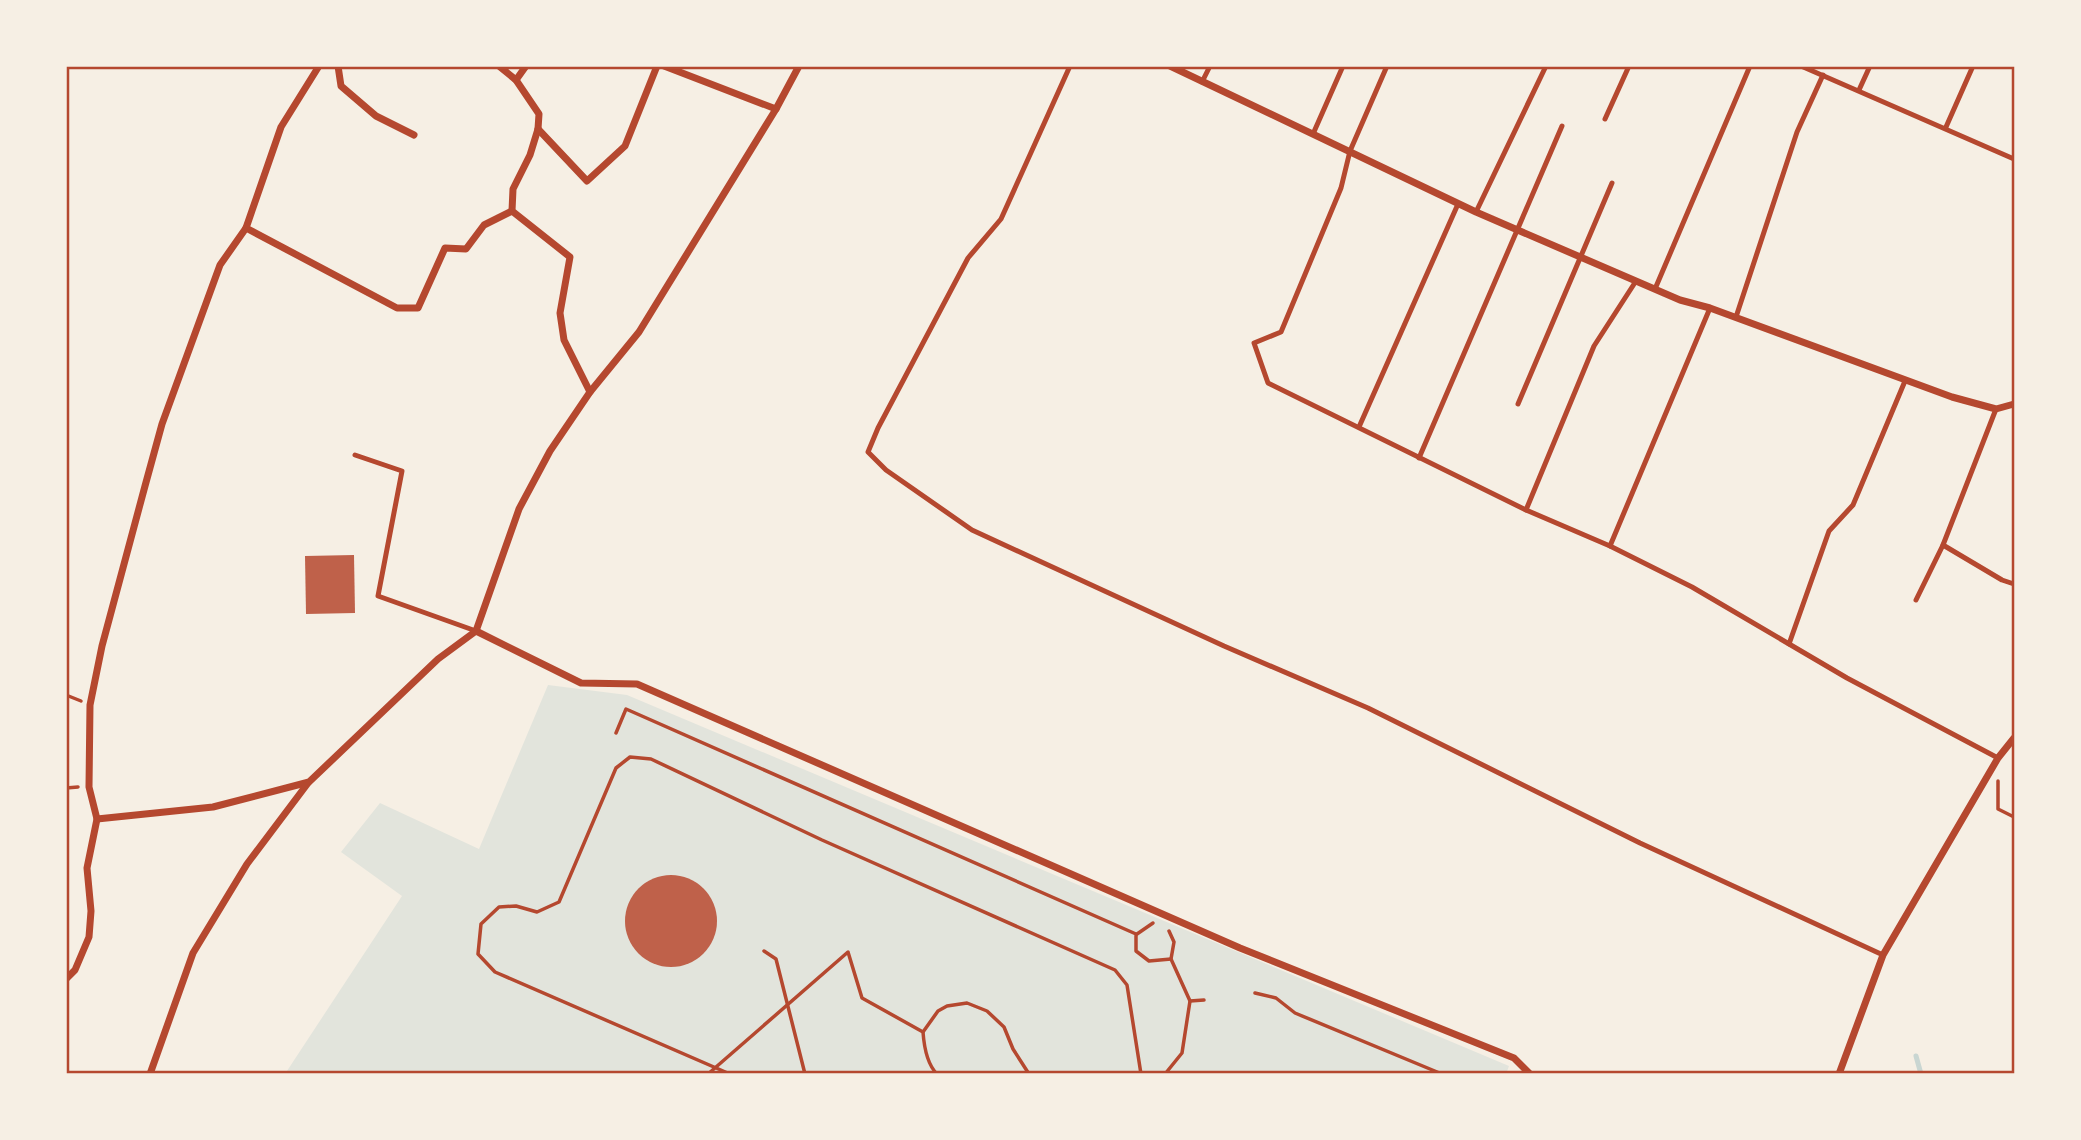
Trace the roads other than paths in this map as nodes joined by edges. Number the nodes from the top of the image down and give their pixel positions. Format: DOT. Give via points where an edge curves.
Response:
graph roads {
  1 [pos="319,66"];
  2 [pos="338,66"];
  3 [pos="499,66"];
  4 [pos="526,66"];
  5 [pos="657,66"];
  6 [pos="664,66"];
  7 [pos="799,66"];
  8 [pos="1070,66"];
  9 [pos="1170,66"];
  10 [pos="1210,66"];
  11 [pos="1343,66"];
  12 [pos="1387,66"];
  13 [pos="1546,66"];
  14 [pos="1629,66"];
  15 [pos="1750,66"];
  16 [pos="1870,66"];
  17 [pos="1973,66"];
  18 [pos="1805,67"];
  19 [pos="1823,75"];
  20 [pos="516,80"];
  21 [pos="1202,82"];
  22 [pos="1859,90"];
  23 [pos="776,109"];
  24 [pos="1605,119"];
  25 [pos="1562,126"];
  26 [pos="1946,127"];
  27 [pos="538,129"];
  28 [pos="1313,134"];
  29 [pos="414,135"];
  30 [pos="1350,151"];
  31 [pos="2014,159"];
  32 [pos="1612,183"];
  33 [pos="1458,204"];
  34 [pos="512,211"];
  35 [pos="1476,212"];
  36 [pos="246,228"];
  37 [pos="1518,231"];
  38 [pos="1581,258"];
  39 [pos="1636,281"];
  40 [pos="1655,289"];
  41 [pos="1710,308"];
  42 [pos="1736,317"];
  43 [pos="1905,381"];
  44 [pos="590,391"];
  45 [pos="1518,404"];
  46 [pos="2014,404"];
  47 [pos="1996,409"];
  48 [pos="1359,427"];
  49 [pos="355,455"];
  50 [pos="1419,458"];
  51 [pos="1526,510"];
  52 [pos="1943,545"];
  53 [pos="1611,546"];
  54 [pos="2014,584"];
  55 [pos="1916,600"];
  56 [pos="476,631"];
  57 [pos="1789,644"];
  58 [pos="2014,738"];
  59 [pos="1998,758"];
  60 [pos="309,782"];
  61 [pos="97,819"];
  62 [pos="1883,955"];
  63 [pos="66,979"];
  64 [pos="150,1073"];
  65 [pos="1530,1073"];
  66 [pos="1839,1073"];
  1 -- 36 [label="street" via="281,127"];
  2 -- 29 [label="street" via="341,86 376,116"];
  3 -- 20 [label="street"];
  4 -- 20 [label="street"];
  5 -- 27 [label="street" via="625,146 587,181"];
  6 -- 23 [label="street"];
  7 -- 23 [label="street"];
  8 -- 62 [label="lane" via="1001,219 968,258 868,452 886,470 972,530 1368,708 1640,843"];
  9 -- 21 [label="street"];
  10 -- 21 [label="lane"];
  11 -- 28 [label="lane"];
  12 -- 30 [label="lane"];
  13 -- 35 [label="lane"];
  14 -- 24 [label="lane"];
  15 -- 40 [label="lane"];
  16 -- 22 [label="lane"];
  17 -- 26 [label="lane"];
  18 -- 19 [label="lane"];
  19 -- 22 [label="lane"];
  19 -- 42 [label="lane" via="1797,132"];
  20 -- 27 [label="street" via="539,114"];
  21 -- 28 [label="street"];
  22 -- 26 [label="lane"];
  23 -- 44 [label="street" via="639,332"];
  25 -- 37 [label="lane"];
  26 -- 31 [label="lane"];
  27 -- 34 [label="street" via="513,190"];
  28 -- 30 [label="street"];
  30 -- 33 [label="street"];
  30 -- 48 [label="lane" via="1341,188 1280,332 1254,343 1268,383"];
  32 -- 38 [label="lane"];
  33 -- 35 [label="street"];
  33 -- 48 [label="lane"];
  34 -- 36 [label="street" via="484,225 466,249 445,248 418,308 397,308"];
  34 -- 44 [label="street" via="570,257 559,313 564,340"];
  35 -- 37 [label="street"];
  36 -- 61 [label="street" via="220,265 162,424 102,646 90,705 89,787"];
  37 -- 38 [label="street"];
  37 -- 50 [label="lane"];
  38 -- 39 [label="street"];
  38 -- 45 [label="lane"];
  39 -- 40 [label="street"];
  39 -- 51 [label="lane" via="1594,346"];
  40 -- 41 [label="street"];
  41 -- 42 [label="street"];
  41 -- 53 [label="lane"];
  42 -- 43 [label="street"];
  43 -- 47 [label="street"];
  43 -- 57 [label="lane" via="1853,505 1829,531"];
  44 -- 56 [label="street" via="519,509"];
  46 -- 47 [label="street"];
  47 -- 52 [label="lane"];
  48 -- 50 [label="lane"];
  49 -- 56 [label="lane" via="402,471 378,596"];
  50 -- 51 [label="lane"];
  51 -- 53 [label="lane"];
  52 -- 54 [label="lane"];
  52 -- 55 [label="lane"];
  53 -- 57 [label="lane"];
  56 -- 60 [label="street" via="438,659"];
  56 -- 65 [label="street" via="580,683 637,684 1240,948 1514,1058"];
  57 -- 59 [label="lane"];
  58 -- 59 [label="street"];
  59 -- 62 [label="street"];
  60 -- 61 [label="street" via="213,807"];
  60 -- 64 [label="street" via="247,864 193,953"];
  61 -- 63 [label="street" via="87,868 89,937 75,970"];
  62 -- 66 [label="street"];
}
